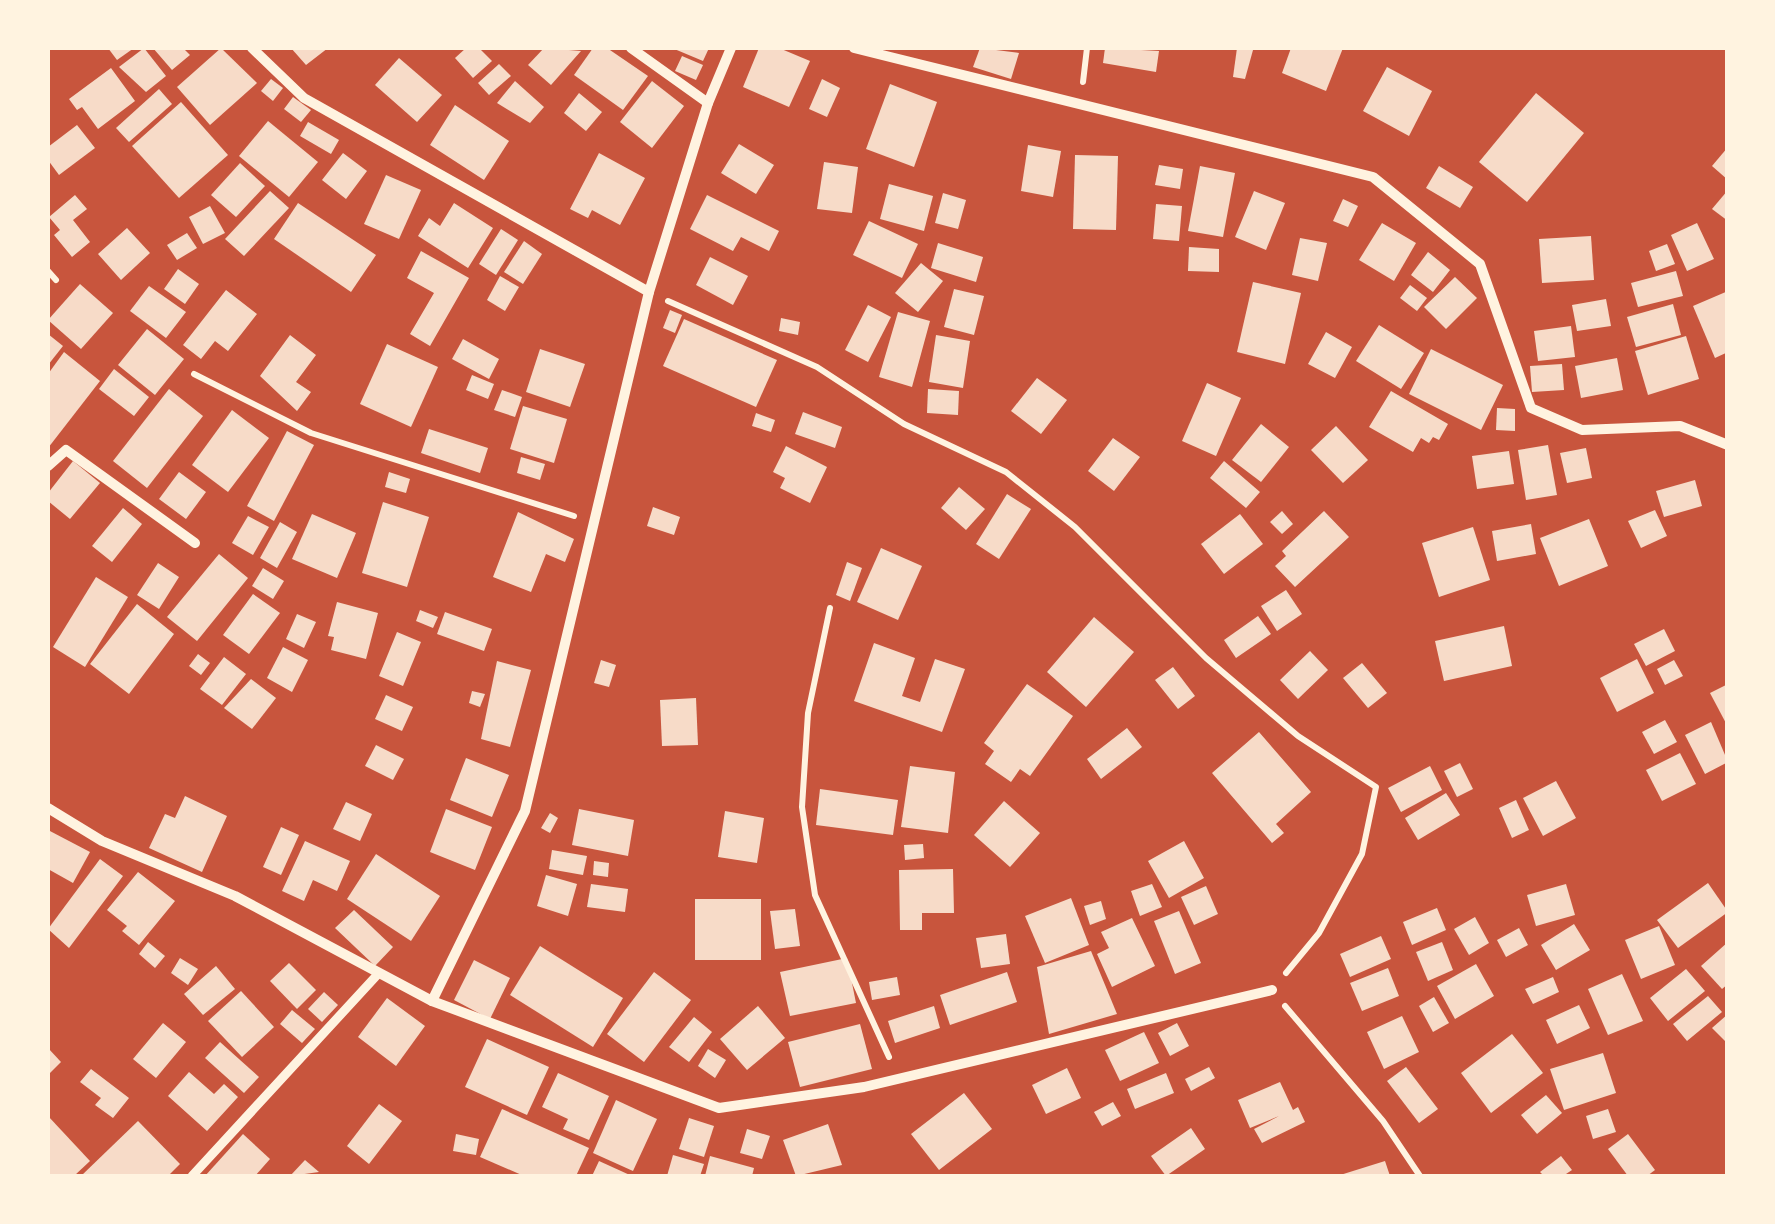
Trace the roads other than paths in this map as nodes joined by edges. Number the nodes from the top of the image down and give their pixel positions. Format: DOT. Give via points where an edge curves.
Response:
graph roads {
  1 [pos="252,48"];
  2 [pos="631,48"];
  3 [pos="732,48"];
  4 [pos="854,48"];
  5 [pos="708,104"];
  6 [pos="649,292"];
  7 [pos="1728,445"];
  8 [pos="48,466"];
  9 [pos="195,543"];
  10 [pos="48,808"];
  11 [pos="378,974"];
  12 [pos="1272,990"];
  13 [pos="432,1001"];
  14 [pos="192,1176"];
  1 -- 6 [label="street" via="304,98"];
  2 -- 5 [label="street"];
  3 -- 5 [label="street"];
  4 -- 7 [label="street" via="1373,177 1480,264 1532,408 1582,430 1680,426"];
  5 -- 6 [label="street"];
  6 -- 13 [label="street" via="525,811"];
  8 -- 9 [label="street" via="66,450"];
  10 -- 11 [label="street" via="102,842 235,896"];
  11 -- 13 [label="street"];
  11 -- 14 [label="street"];
  12 -- 13 [label="street" via="864,1086 720,1108"];
}
